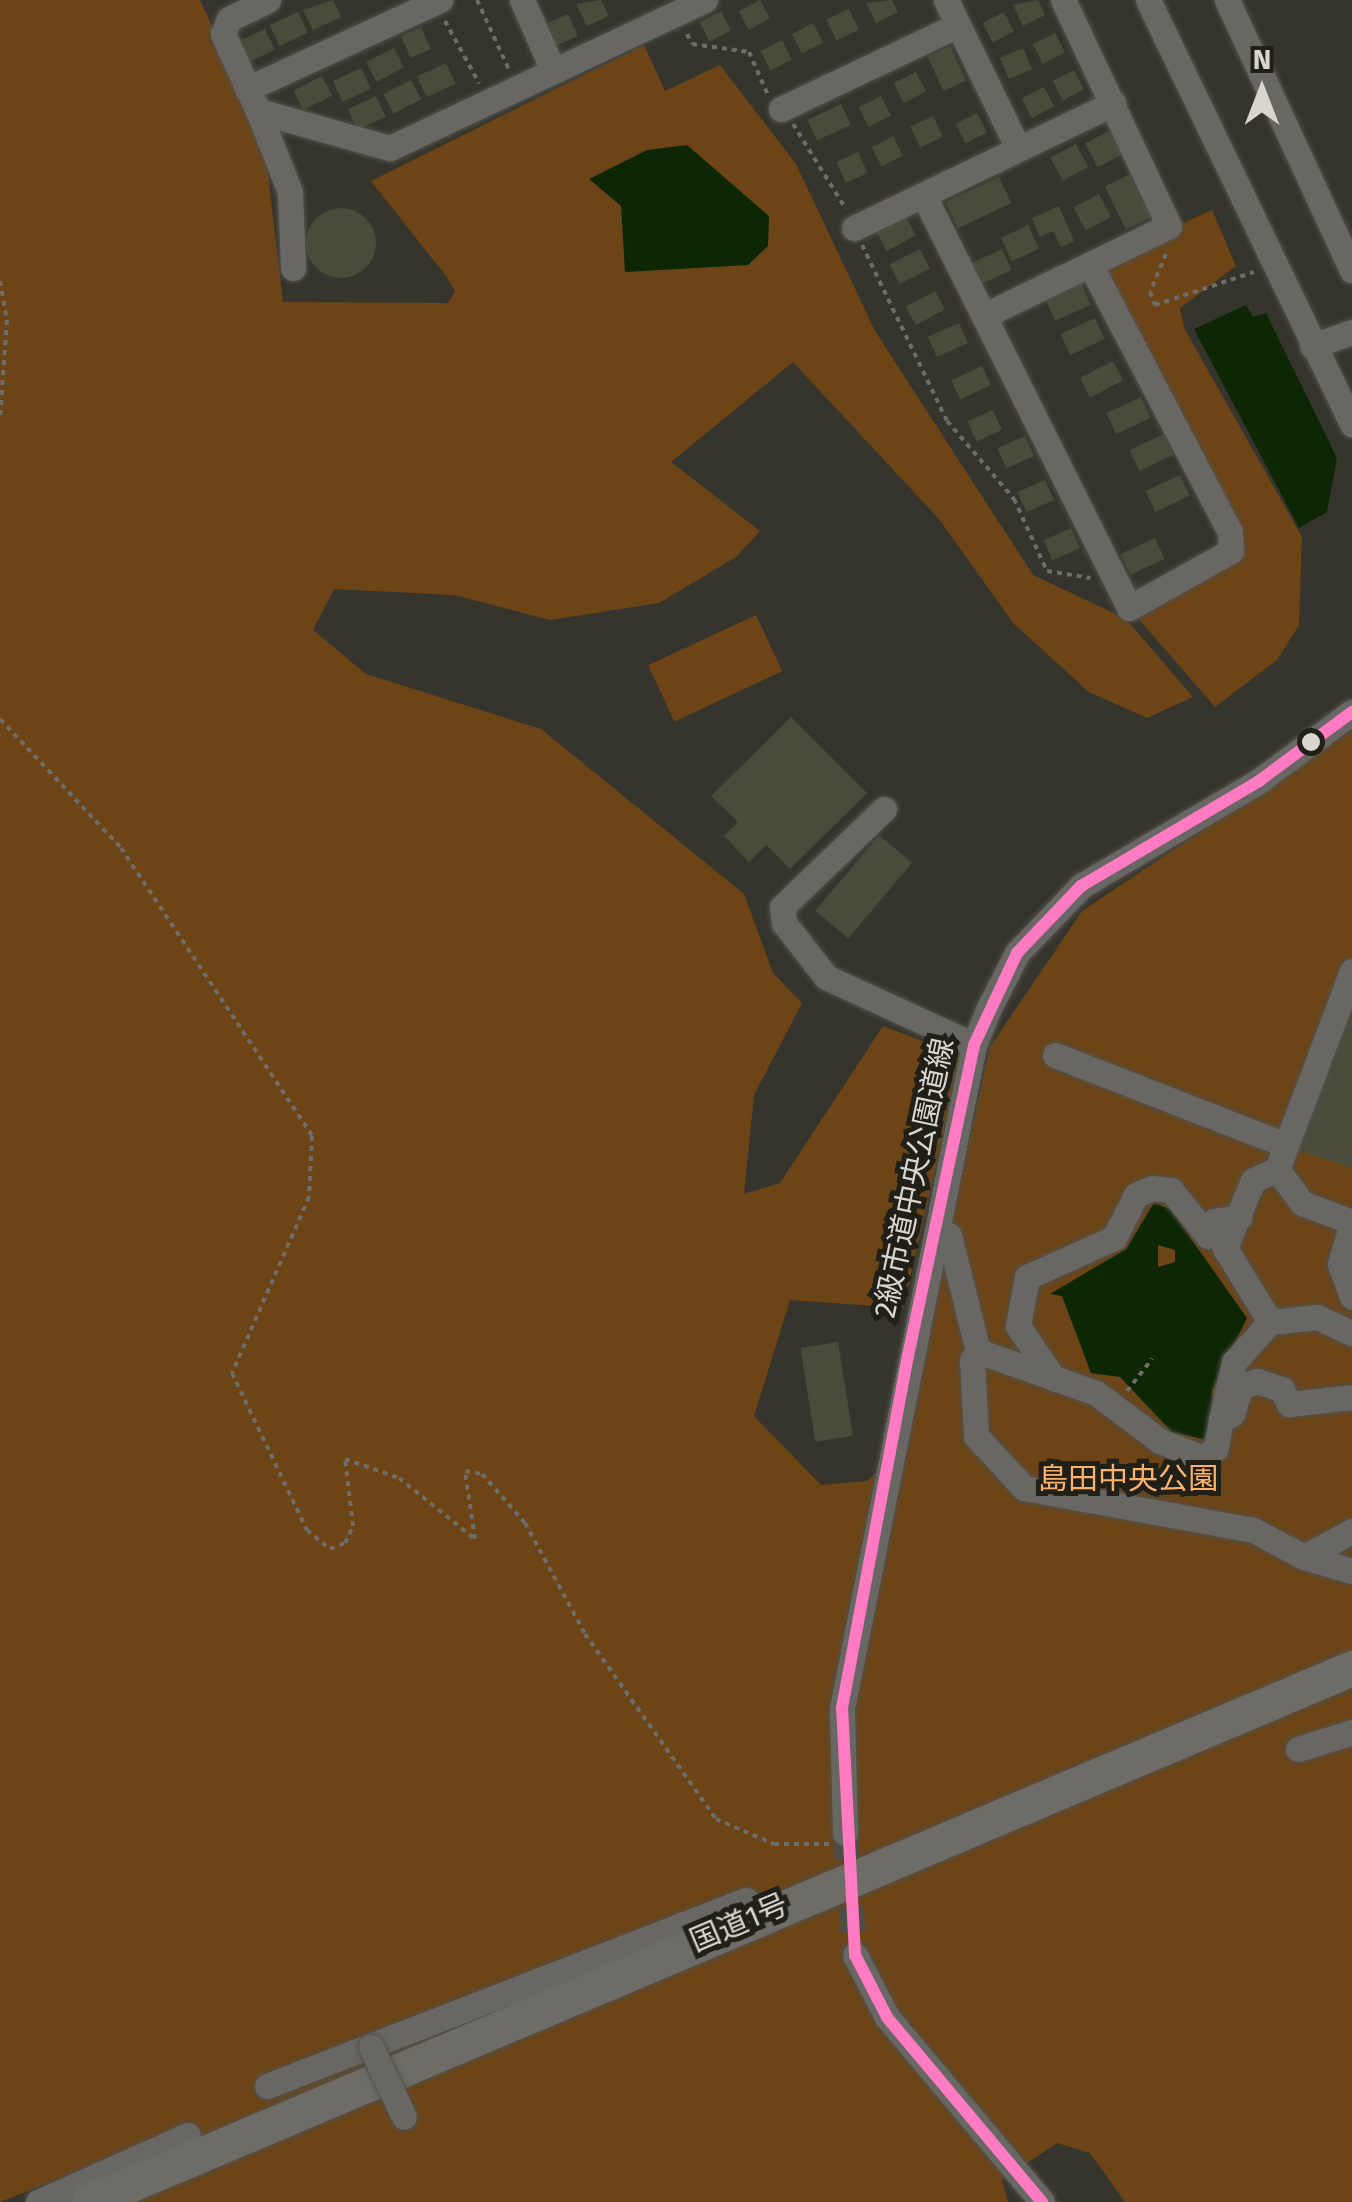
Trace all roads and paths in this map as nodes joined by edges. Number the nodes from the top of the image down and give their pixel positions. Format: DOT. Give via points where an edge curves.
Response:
graph roads {
  1 [pos="268,0"];
  2 [pos="478,0"];
  3 [pos="522,0"];
  4 [pos="704,0"];
  5 [pos="946,0"];
  6 [pos="1063,0"];
  7 [pos="1148,0"];
  8 [pos="1226,0"];
  9 [pos="438,1"];
  10 [pos="678,13"];
  11 [pos="958,25"];
  12 [pos="554,70"];
  13 [pos="518,88"];
  14 [pos="252,100"];
  15 [pos="1114,103"];
  16 [pos="490,104"];
  17 [pos="781,109"];
  18 [pos="1016,146"];
  19 [pos="924,196"];
  20 [pos="1169,226"];
  21 [pos="854,228"];
  22 [pos="1351,253"];
  23 [pos="1276,264"];
  24 [pos="1091,266"];
  25 [pos="292,268"];
  26 [pos="0,280"];
  27 [pos="985,315"];
  28 [pos="1352,332"];
  29 [pos="1312,346"];
  30 [pos="0,418"];
  31 [pos="1352,424"];
  32 [pos="1114,579"];
  33 [pos="1352,712"];
  34 [pos="0,719"];
  35 [pos="884,809"];
  36 [pos="1352,971"];
  37 [pos="974,1045"];
  38 [pos="1055,1054"];
  39 [pos="1282,1157"];
  40 [pos="1352,1223"];
  41 [pos="950,1235"];
  42 [pos="1216,1242"];
  43 [pos="1352,1297"];
  44 [pos="1270,1322"];
  45 [pos="1352,1333"];
  46 [pos="978,1351"];
  47 [pos="1152,1360"];
  48 [pos="1068,1386"];
  49 [pos="1352,1397"];
  50 [pos="1121,1398"];
  51 [pos="1220,1418"];
  52 [pos="1352,1531"];
  53 [pos="1304,1557"];
  54 [pos="1352,1571"];
  55 [pos="1352,1668"];
  56 [pos="1352,1732"];
  57 [pos="1298,1749"];
  58 [pos="839,1839"];
  59 [pos="746,1900"];
  60 [pos="855,1955"];
  61 [pos="371,2047"];
  62 [pos="267,2086"];
  63 [pos="404,2117"];
  64 [pos="188,2135"];
  65 [pos="115,2194"];
  66 [pos="38,2202"];
  67 [pos="89,2202"];
  68 [pos="1042,2202"];
  1 -- 14 [label="street" via="229,20 224,34"];
  2 -- 13 [label="path"];
  3 -- 12 [label="street"];
  4 -- 10 [label="street"];
  5 -- 11 [label="street"];
  6 -- 15 [label="street"];
  7 -- 23 [label="street"];
  8 -- 22 [label="street"];
  9 -- 14 [label="street"];
  9 -- 16 [label="path"];
  10 -- 12 [label="street"];
  10 -- 17 [label="path" via="692,44 749,52"];
  11 -- 17 [label="street"];
  11 -- 18 [label="street"];
  12 -- 13 [label="street"];
  13 -- 16 [label="street"];
  14 -- 16 [label="street" via="390,148"];
  14 -- 25 [label="street" via="290,192"];
  15 -- 18 [label="street"];
  15 -- 20 [label="street"];
  17 -- 21 [label="path" via="828,171"];
  18 -- 19 [label="street"];
  19 -- 21 [label="street"];
  19 -- 27 [label="street"];
  20 -- 23 [label="path" via="1154,305"];
  20 -- 24 [label="street"];
  21 -- 32 [label="path" via="947,421 1014,499 1047,571"];
  23 -- 29 [label="street"];
  24 -- 27 [label="street"];
  24 -- 32 [label="street" via="1230,532 1230,551 1129,608"];
  26 -- 30 [label="path"];
  27 -- 32 [label="street"];
  28 -- 29 [label="street"];
  29 -- 31 [label="street"];
  33 -- 37 [label="street, 2級市道中央公園道線" via="1259,781 1081,886 1017,953"];
  34 -- 58 [label="path" via="121,848 312,1136 309,1198 232,1373 307,1530 330,1549 345,1542 353,1526 345,1459 399,1478 475,1539 464,1470 482,1474 525,1523 585,1634 716,1820 774,1844"];
  35 -- 37 [label="street" via="782,906 784,923 826,977"];
  36 -- 39 [label="street"];
  37 -- 58 [label="street, 2級市道中央公園道線" via="842,1708"];
  38 -- 39 [label="street"];
  39 -- 40 [label="street" via="1302,1203"];
  39 -- 42 [label="street" via="1254,1180 1240,1216"];
  40 -- 43 [label="street" via="1340,1264"];
  41 -- 46 [label="street"];
  42 -- 44 [label="street"];
  42 -- 48 [label="street" via="1170,1190 1152,1188 1136,1195 1114,1238 1027,1277 1018,1326 1050,1377"];
  44 -- 45 [label="street" via="1317,1317"];
  44 -- 51 [label="street" via="1234,1362"];
  46 -- 48 [label="street"];
  46 -- 53 [label="street" via="976,1436 1024,1488 1253,1530"];
  47 -- 50 [label="path"];
  48 -- 51 [label="street" via="1109,1399 1160,1440 1203,1458 1216,1448"];
  49 -- 51 [label="street" via="1289,1404 1282,1389 1257,1381 1240,1387 1232,1414"];
  52 -- 53 [label="street"];
  53 -- 54 [label="street"];
  55 -- 65 [label="highway, 国道1号"];
  56 -- 57 [label="street"];
  59 -- 61 [label="street"];
  60 -- 68 [label="street" via="887,2017"];
  61 -- 62 [label="street"];
  61 -- 63 [label="street, bridge"];
  64 -- 66 [label="street"];
  65 -- 67 [label="highway, 国道1号"];
}
